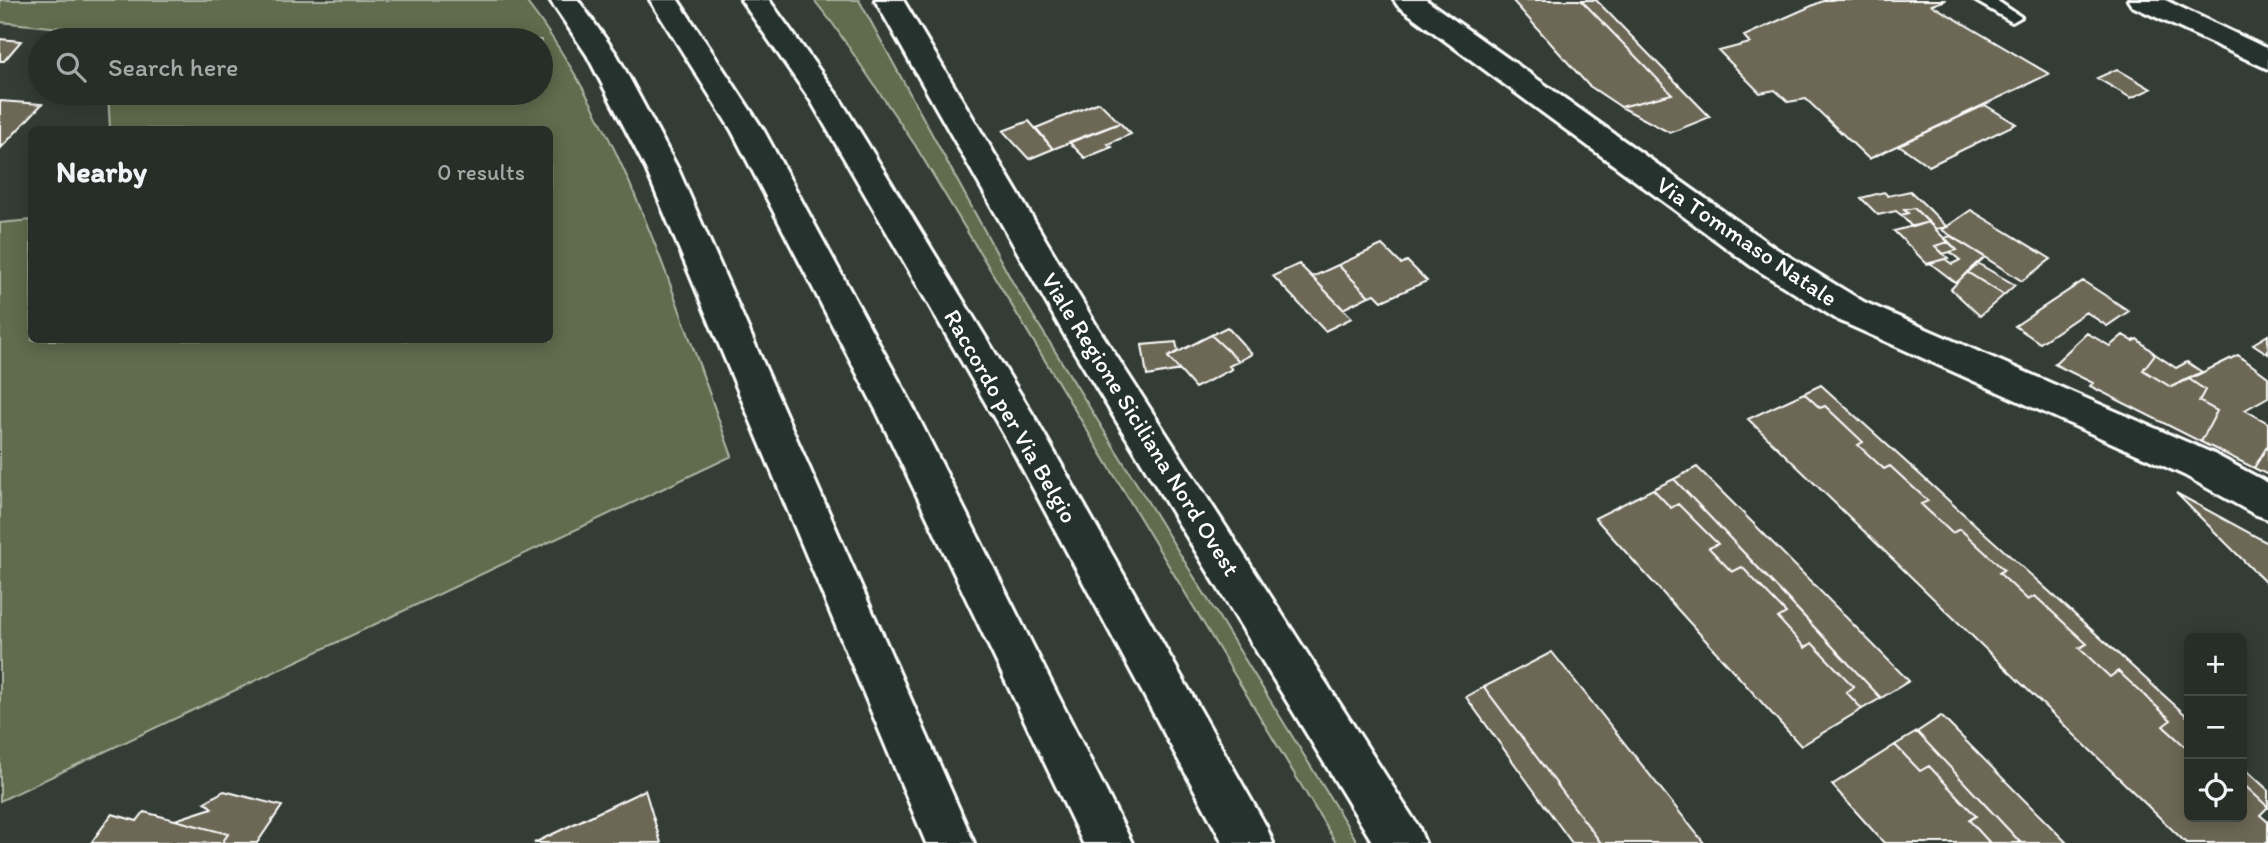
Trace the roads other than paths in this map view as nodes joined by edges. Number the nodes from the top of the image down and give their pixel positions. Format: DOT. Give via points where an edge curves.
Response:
graph roads {
  1 [pos="564,0"];
  2 [pos="664,0"];
  3 [pos="755,0"];
  4 [pos="889,0"];
  5 [pos="1408,0"];
  6 [pos="1983,0"];
  7 [pos="2142,0"];
  8 [pos="2012,17"];
  9 [pos="2268,60"];
  10 [pos="2268,502"];
  11 [pos="950,843"];
  12 [pos="1108,843"];
  13 [pos="1249,843"];
  14 [pos="1401,843"];
  1 -- 11 [label="main road" via="602,55 662,169"];
  2 -- 12 [label="main road" via="748,131 890,400"];
  3 -- 13 [label="main road, Raccordo per Via Belgio" via="825,99 1000,393"];
  4 -- 14 [label="main road, Viale Regione Siciliana Nord Ovest" via="1082,333"];
  5 -- 10 [label="main road, Via Tommaso Natale" via="1763,257 1851,311 2198,464"];
  6 -- 8 [label="lane"];
  7 -- 9 [label="main road"];
}
